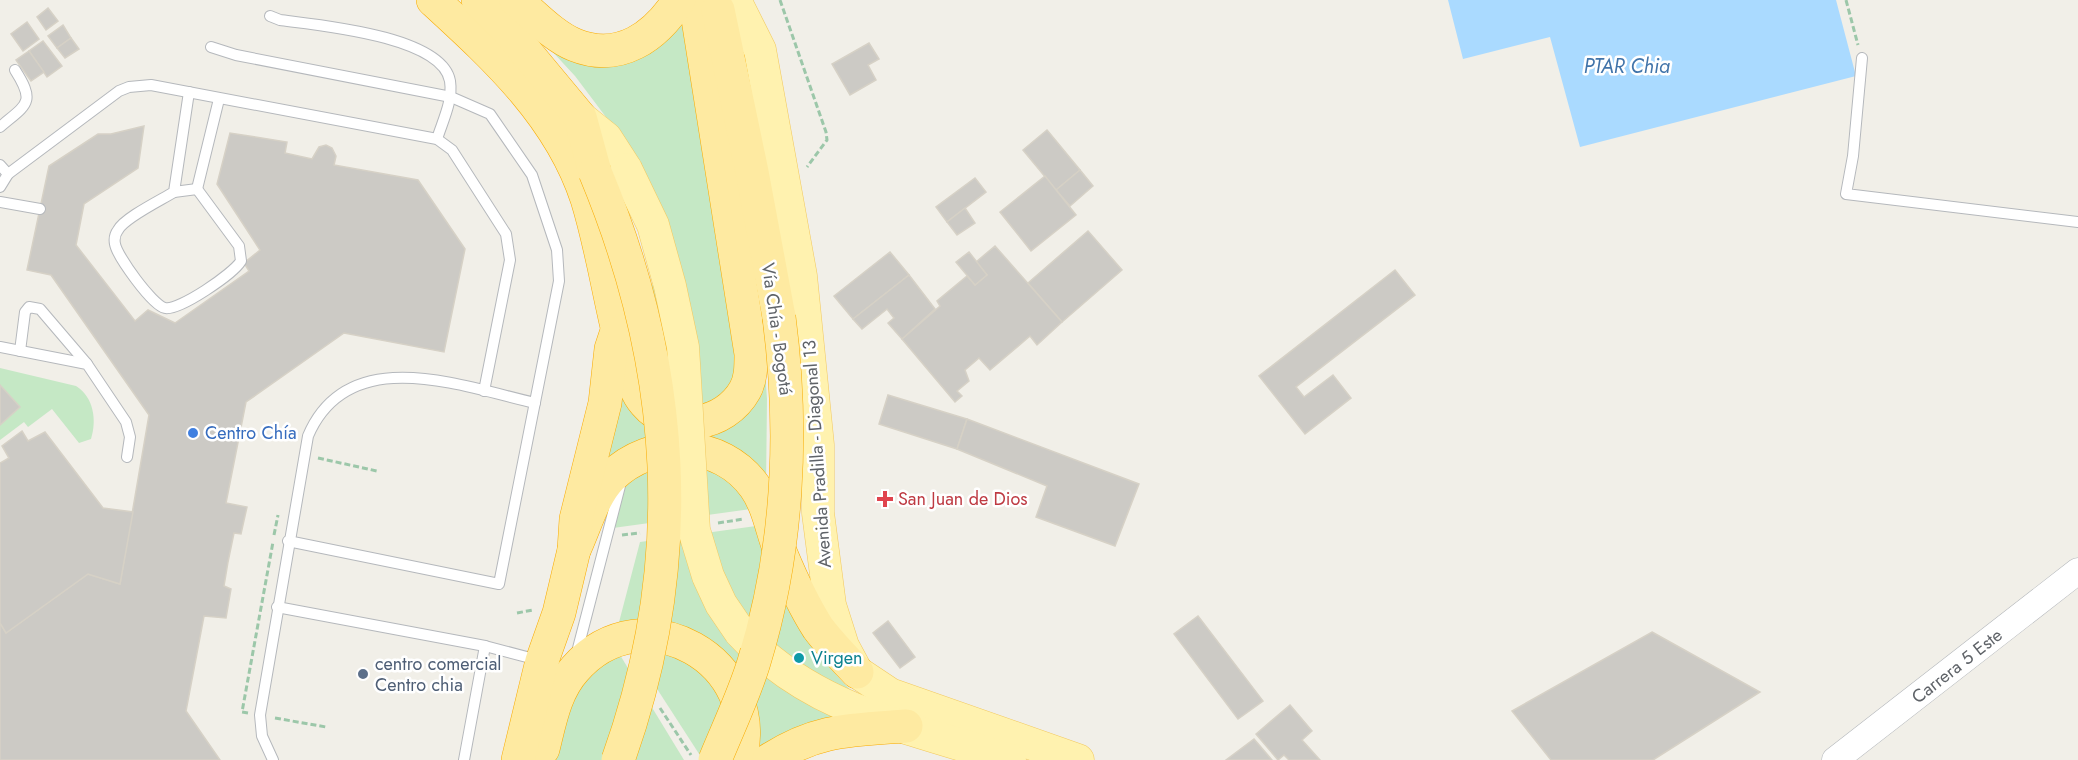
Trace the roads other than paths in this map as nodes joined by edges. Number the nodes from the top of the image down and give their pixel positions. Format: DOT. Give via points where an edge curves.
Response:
graph roads {
  1 [pos="433,0"];
  2 [pos="478,0"];
  3 [pos="516,0"];
  4 [pos="679,0"];
  5 [pos="696,0"];
  6 [pos="716,0"];
  7 [pos="735,0"];
  8 [pos="270,16"];
  9 [pos="211,47"];
  10 [pos="1862,58"];
  11 [pos="15,70"];
  12 [pos="189,92"];
  13 [pos="451,97"];
  14 [pos="219,99"];
  15 [pos="0,127"];
  16 [pos="437,139"];
  17 [pos="0,165"];
  18 [pos="611,171"];
  19 [pos="8,174"];
  20 [pos="0,187"];
  21 [pos="197,189"];
  22 [pos="174,192"];
  23 [pos="0,202"];
  24 [pos="40,209"];
  25 [pos="2078,222"];
  26 [pos="617,330"];
  27 [pos="0,347"];
  28 [pos="20,351"];
  29 [pos="87,364"];
  30 [pos="484,391"];
  31 [pos="535,403"];
  32 [pos="127,457"];
  33 [pos="626,464"];
  34 [pos="288,541"];
  35 [pos="574,549"];
  36 [pos="2078,571"];
  37 [pos="277,607"];
  38 [pos="486,646"];
  39 [pos="542,661"];
  40 [pos="857,672"];
  41 [pos="560,691"];
  42 [pos="906,726"];
  43 [pos="273,760"];
  44 [pos="464,760"];
  45 [pos="518,760"];
  46 [pos="540,760"];
  47 [pos="618,760"];
  48 [pos="715,760"];
  49 [pos="740,760"];
  50 [pos="769,760"];
  51 [pos="1010,760"];
  52 [pos="1078,760"];
  53 [pos="1835,760"];
  1 -- 26 [label="highway" via="517,82 560,140 586,197"];
  2 -- 18 [label="highway" via="580,117"];
  3 -- 4 [label="highway" via="559,36 590,49 627,46 644,39 659,28"];
  5 -- 26 [label="highway" via="750,334 751,374 735,404 709,420 681,422 668,418 646,404 638,393"];
  6 -- 48 [label="highway, Vía Chía - Bogotá, bridge" via="778,317 788,427 780,538 754,663"];
  7 -- 40 [label="main road, Avenida Pradilla - Diagonal 13" via="760,50 801,276 830,605 843,646"];
  8 -- 13 [label="lane" via="383,36 412,48 444,66"];
  9 -- 13 [label="lane"];
  10 -- 25 [label="lane" via="1846,194"];
  11 -- 15 [label="lane" via="28,97"];
  12 -- 14 [label="lane"];
  12 -- 19 [label="lane" via="151,85 129,87"];
  12 -- 22 [label="lane"];
  13 -- 16 [label="lane"];
  13 -- 31 [label="lane" via="490,114 506,134 532,175 557,250 559,281"];
  14 -- 16 [label="lane"];
  14 -- 21 [label="lane"];
  16 -- 30 [label="lane" via="452,150 509,243 510,260"];
  17 -- 19 [label="lane"];
  18 -- 42 [label="main road, bridge" via="653,225 670,286 683,347 694,530 721,604 740,632 771,663 813,691"];
  18 -- 47 [label="highway, bridge" via="626,250 646,321 666,477 661,581 653,633"];
  19 -- 20 [label="lane"];
  21 -- 22 [label="lane"];
  21 -- 22 [label="lane" via="239,246 241,261 180,307 169,308 150,298 117,251 115,239 122,225"];
  23 -- 24 [label="lane"];
  26 -- 35 [label="highway" via="605,403 576,519"];
  27 -- 28 [label="lane"];
  28 -- 29 [label="lane"];
  28 -- 29 [label="lane" via="26,312 34,306"];
  29 -- 32 [label="lane" via="126,422"];
  30 -- 31 [label="lane"];
  30 -- 34 [label="lane" via="408,376 379,379 338,396 321,413 308,436"];
  31 -- 34 [label="lane" via="499,584"];
  33 -- 35 [label="highway" via="598,496"];
  33 -- 40 [label="highway" via="644,455 682,448 718,457 745,475 761,498 780,552 818,628"];
  33 -- 41 [label="lane" via="577,653"];
  34 -- 37 [label="lane"];
  35 -- 39 [label="highway" via="559,613"];
  36 -- 53 [label="street, Carrera 5 Este"];
  37 -- 38 [label="lane"];
  37 -- 43 [label="lane" via="260,715 262,736"];
  38 -- 39 [label="lane"];
  38 -- 44 [label="lane"];
  39 -- 45 [label="highway"];
  40 -- 52 [label="main road, Avenida Pradilla - Diagonal 13" via="890,694"];
  41 -- 46 [label="highway"];
  41 -- 49 [label="highway" via="575,669 595,651 619,640 665,637 687,644 716,664 736,692 744,724"];
  42 -- 50 [label="highway" via="835,731 811,737"];
  42 -- 51 [label="main road"];
}
